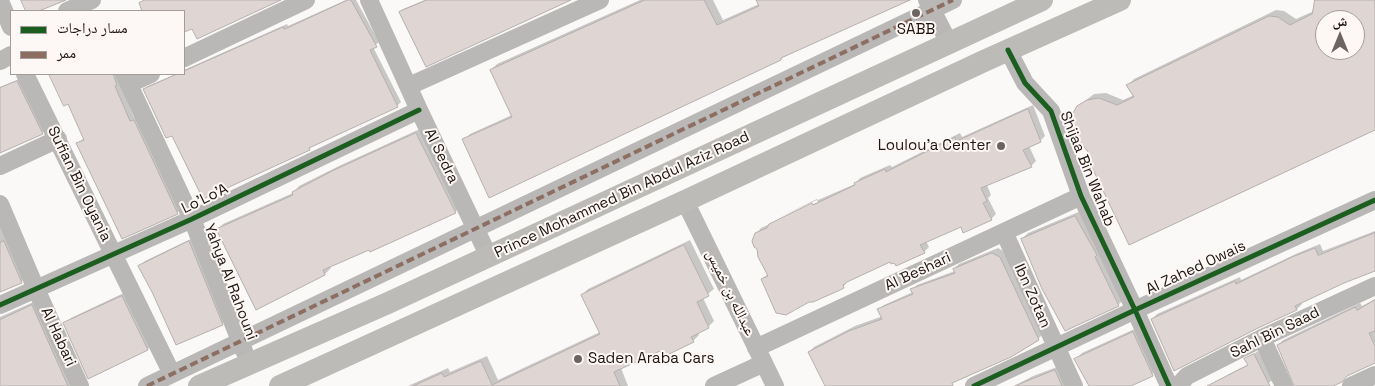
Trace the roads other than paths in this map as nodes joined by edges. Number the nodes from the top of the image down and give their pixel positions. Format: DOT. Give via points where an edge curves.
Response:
graph roads {
  1 [pos="306,0"];
  2 [pos="369,0"];
  3 [pos="600,0"];
  4 [pos="952,0"];
  5 [pos="1042,0"];
  6 [pos="1120,0"];
  7 [pos="0,1"];
  8 [pos="92,4"];
  9 [pos="929,5"];
  10 [pos="71,10"];
  11 [pos="10,25"];
  12 [pos="949,43"];
  13 [pos="1008,50"];
  14 [pos="185,58"];
  15 [pos="26,75"];
  16 [pos="146,75"];
  17 [pos="126,79"];
  18 [pos="409,86"];
  19 [pos="901,99"];
  20 [pos="419,110"];
  21 [pos="58,139"];
  22 [pos="0,166"];
  23 [pos="1080,196"];
  24 [pos="1375,200"];
  25 [pos="685,201"];
  26 [pos="0,204"];
  27 [pos="192,219"];
  28 [pos="477,228"];
  29 [pos="1004,232"];
  30 [pos="113,256"];
  31 [pos="489,257"];
  32 [pos="1375,286"];
  33 [pos="36,289"];
  34 [pos="388,303"];
  35 [pos="0,305"];
  36 [pos="1135,310"];
  37 [pos="1262,338"];
  38 [pos="239,342"];
  39 [pos="1055,348"];
  40 [pos="760,355"];
  41 [pos="338,360"];
  42 [pos="249,363"];
  43 [pos="172,374"];
  44 [pos="1375,375"];
  45 [pos="1186,383"];
  46 [pos="80,386"];
  47 [pos="147,386"];
  48 [pos="199,386"];
  49 [pos="280,386"];
  50 [pos="714,386"];
  51 [pos="775,386"];
  52 [pos="974,386"];
  53 [pos="1074,386"];
  54 [pos="1169,386"];
  55 [pos="1284,386"];
  56 [pos="1352,386"];
  1 -- 14 [label="street"];
  2 -- 18 [label="street, Al Sedra"];
  3 -- 18 [label="street"];
  4 -- 9 [label="street"];
  5 -- 12 [label="main road, Prince Mohammed Bin Abdul Aziz Road"];
  6 -- 13 [label="main road, Prince Mohammed Bin Abdul Aziz Road"];
  7 -- 11 [label="street"];
  8 -- 10 [label="street"];
  9 -- 12 [label="street"];
  9 -- 28 [label="street"];
  12 -- 19 [label="main road" via="970,40 976,47 925,77"];
  12 -- 31 [label="main road, Prince Mohammed Bin Abdul Aziz Road"];
  13 -- 19 [label="main road, Prince Mohammed Bin Abdul Aziz Road"];
  13 -- 23 [label="street, Shijaa Bin Wahab" via="1025,83 1051,111"];
  15 -- 21 [label="street, Sufian Bin Oyania"];
  16 -- 17 [label="street"];
  17 -- 27 [label="street, Yahya Al Rahouni"];
  18 -- 20 [label="street, Al Sedra"];
  19 -- 25 [label="main road, Prince Mohammed Bin Abdul Aziz Road"];
  20 -- 27 [label="street, Lo'Lo'A"];
  20 -- 28 [label="street, Al Sedra"];
  21 -- 22 [label="street"];
  21 -- 30 [label="street, Sufian Bin Oyania"];
  23 -- 29 [label="street, Al Beshari"];
  23 -- 36 [label="street, Shijaa Bin Wahab"];
  24 -- 36 [label="street, Al Zahed Owais"];
  25 -- 40 [label="street, عبدالله بن خميس"];
  25 -- 41 [label="main road, Prince Mohammed Bin Abdul Aziz Road"];
  26 -- 33 [label="street, Al Habari"];
  27 -- 30 [label="street, Lo'Lo'A"];
  27 -- 38 [label="street, Yahya Al Rahouni"];
  28 -- 31 [label="street, Al Sedra"];
  28 -- 38 [label="street"];
  29 -- 39 [label="street, Ibn Zotan"];
  29 -- 40 [label="street, Al Beshari"];
  30 -- 33 [label="street, Lo'Lo'A"];
  30 -- 43 [label="street, Sufian Bin Oyania"];
  31 -- 34 [label="main road, Prince Mohammed Bin Abdul Aziz Road"];
  32 -- 37 [label="street, Sahl Bin Saad"];
  33 -- 35 [label="street, Lo'Lo'A"];
  33 -- 46 [label="street, Al Habari"];
  34 -- 41 [label="main road" via="376,317 332,342 331,354"];
  34 -- 42 [label="main road, Prince Mohammed Bin Abdul Aziz Road"];
  36 -- 39 [label="street, Al Zahed Owais"];
  36 -- 54 [label="street, Shijaa Bin Wahab"];
  37 -- 45 [label="street, Sahl Bin Saad"];
  37 -- 55 [label="street"];
  38 -- 42 [label="street, Yahya Al Rahouni"];
  38 -- 43 [label="street"];
  39 -- 52 [label="street, Al Zahed Owais"];
  39 -- 53 [label="street, Ibn Zotan"];
  40 -- 50 [label="street, Al Beshari"];
  40 -- 51 [label="street, عبدالله بن خميس"];
  41 -- 49 [label="main road, Prince Mohammed Bin Abdul Aziz Road"];
  42 -- 48 [label="main road, Prince Mohammed Bin Abdul Aziz Road"];
  43 -- 47 [label="street"];
  44 -- 56 [label="street"];
}
